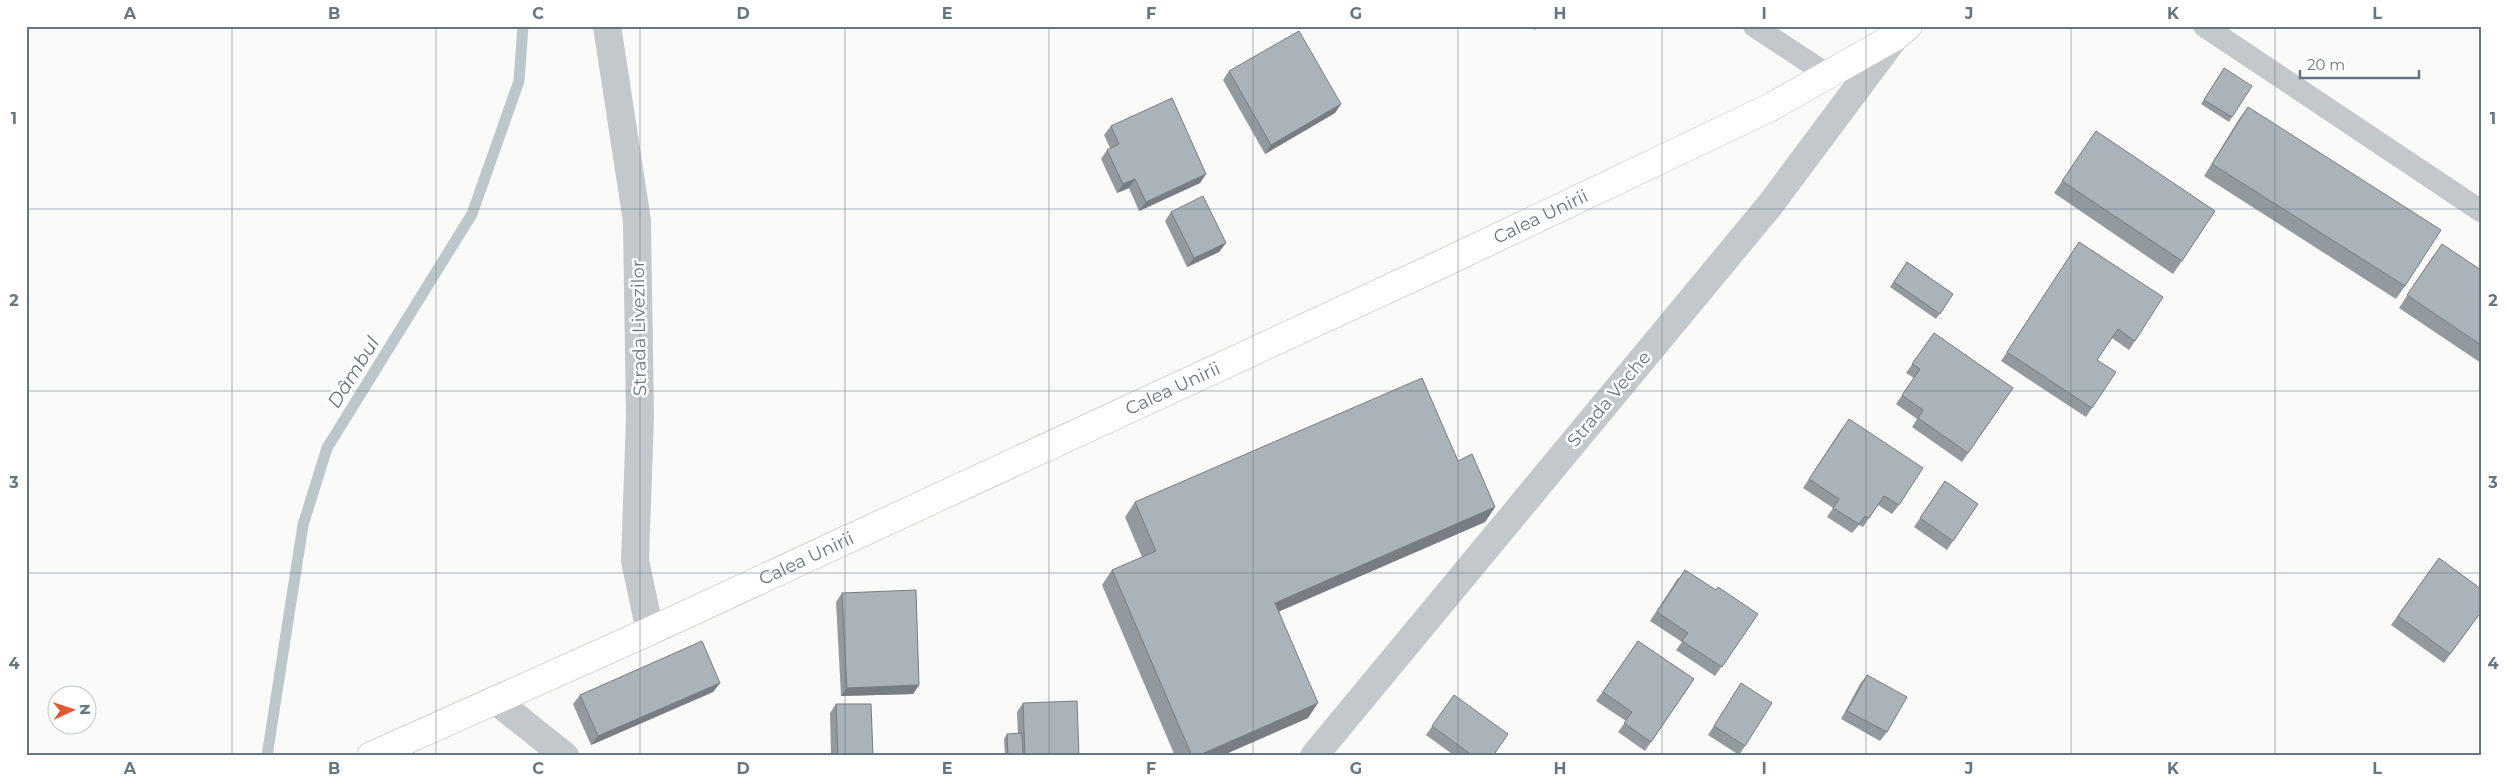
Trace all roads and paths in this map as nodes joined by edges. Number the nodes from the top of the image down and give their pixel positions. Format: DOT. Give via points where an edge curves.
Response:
graph roads {
  1 [pos="607,26"];
  2 [pos="1754,26"];
  3 [pos="2204,26"];
  4 [pos="1902,31"];
  5 [pos="1828,75"];
  6 [pos="2481,211"];
  7 [pos="650,632"];
  8 [pos="495,700"];
  9 [pos="371,756"];
  10 [pos="566,756"];
  11 [pos="1314,756"];
  1 -- 7 [label="street, Strada Livezilor" via="637,221 640,417 635,562"];
  2 -- 5 [label="lane"];
  3 -- 6 [label="lane"];
  4 -- 5 [label="main road, Calea Unirii"];
  4 -- 11 [label="street, Strada Veche" via="1770,205"];
  5 -- 7 [label="main road, Calea Unirii" via="1769,108 1431,270"];
  7 -- 8 [label="main road, Calea Unirii"];
  8 -- 9 [label="main road, Calea Unirii"];
  8 -- 10 [label="street"];
}
